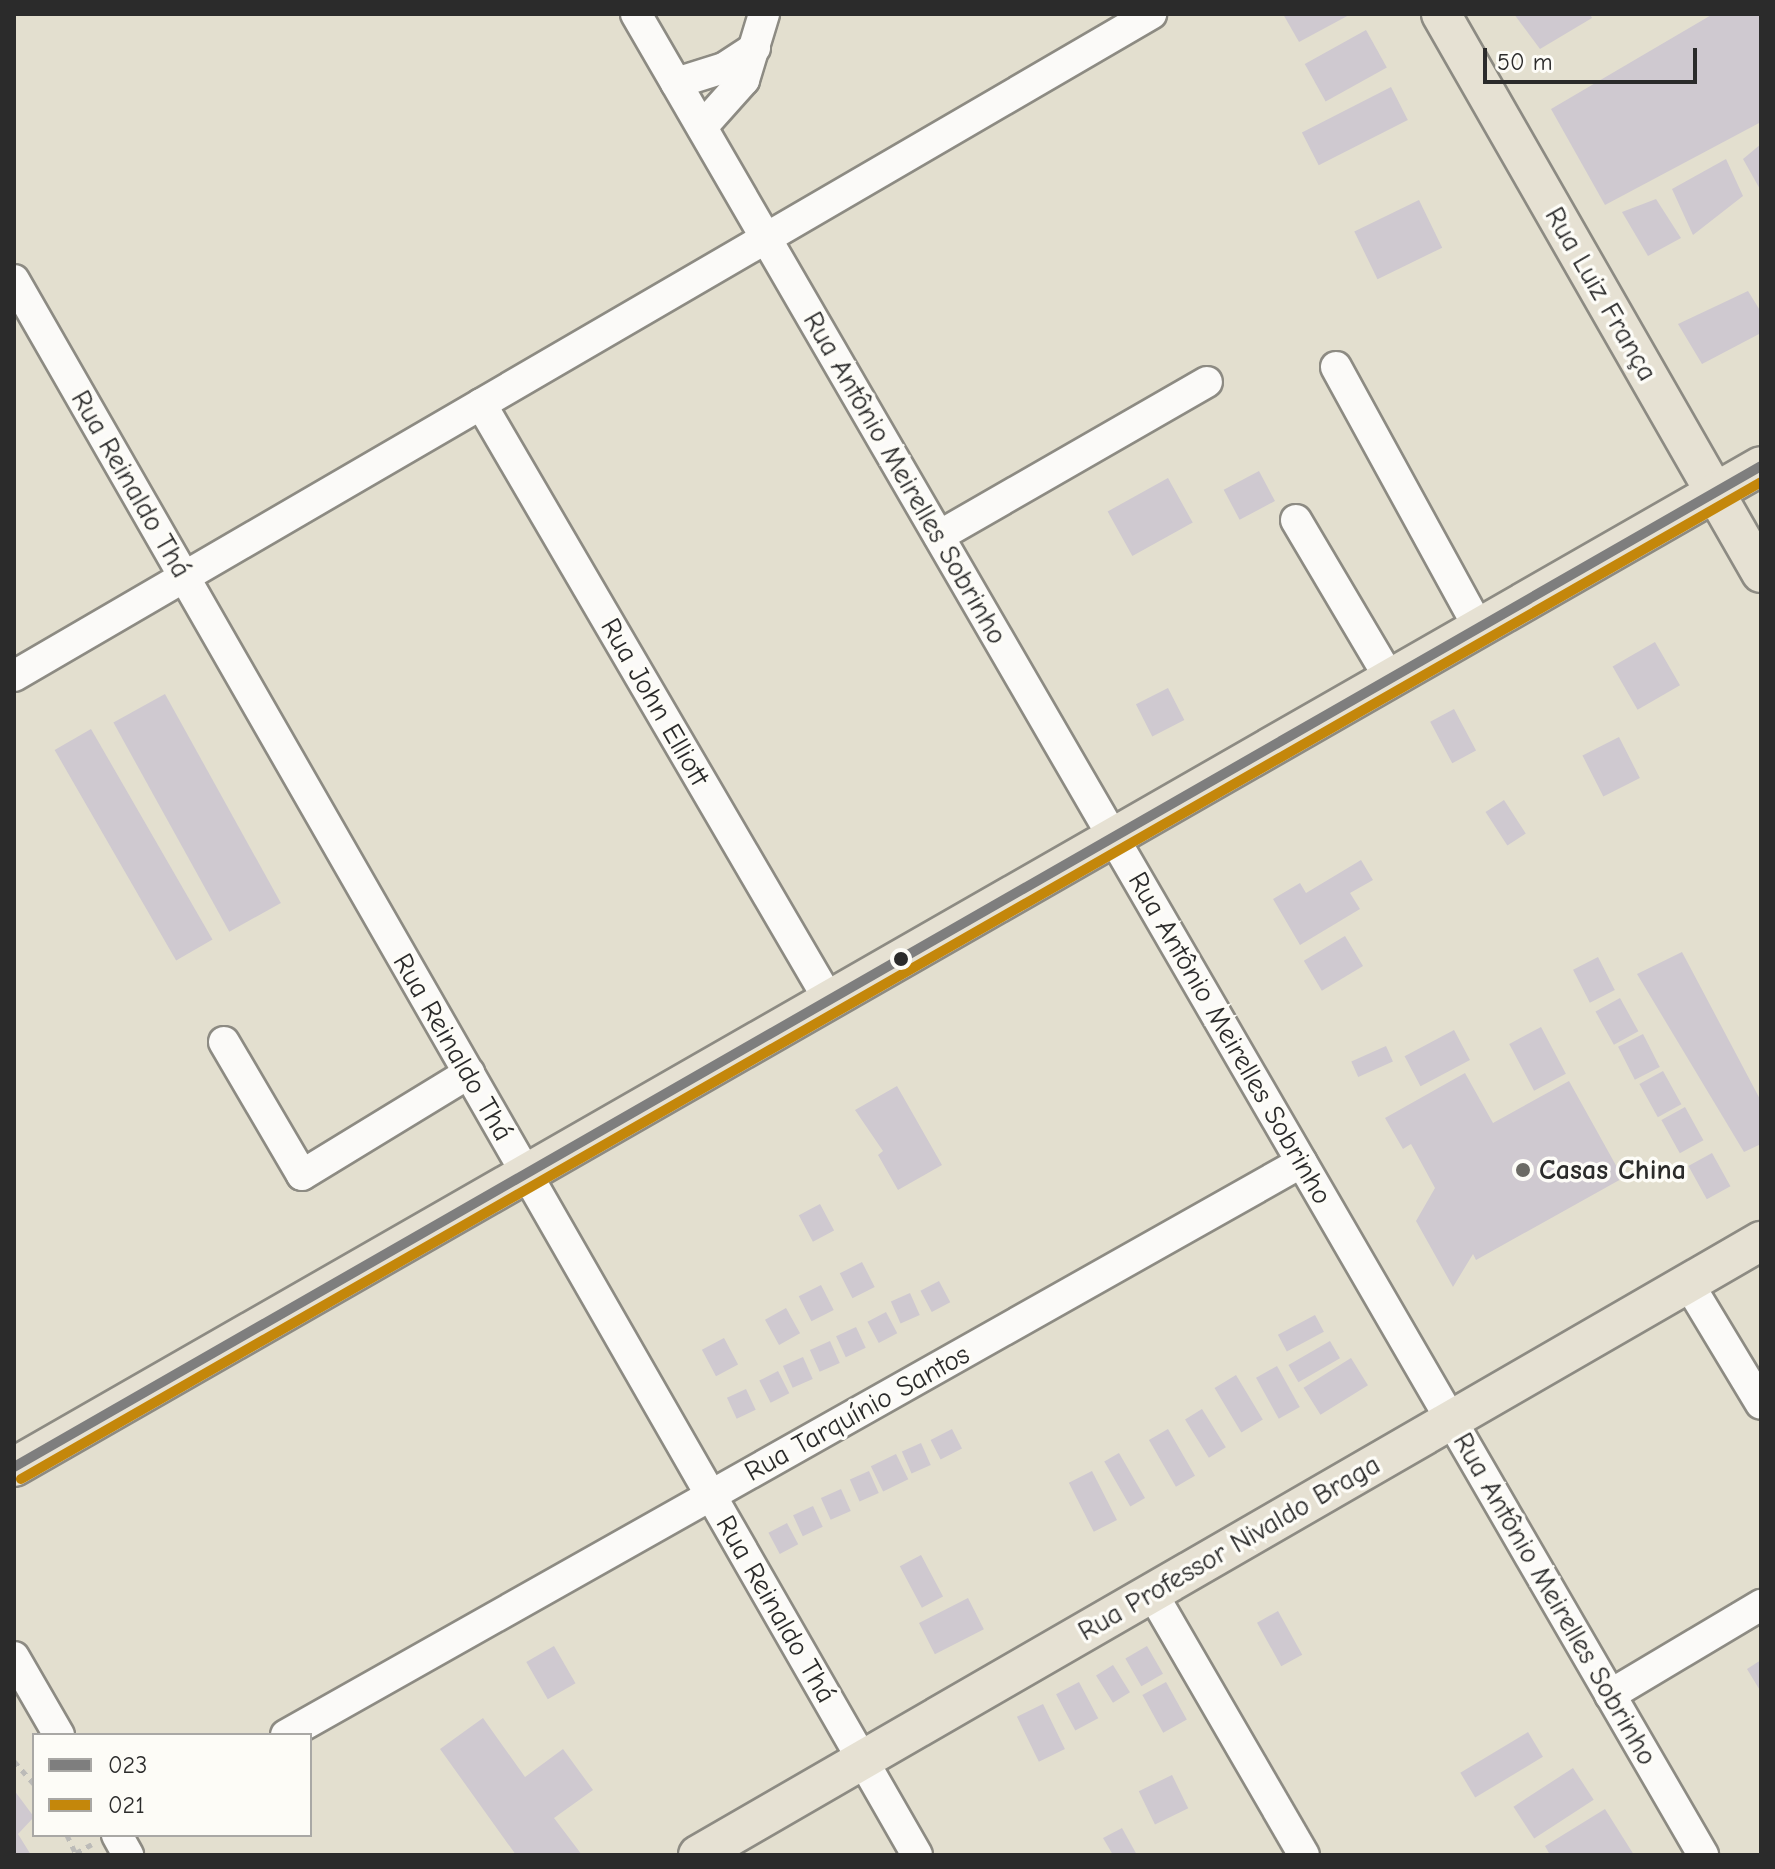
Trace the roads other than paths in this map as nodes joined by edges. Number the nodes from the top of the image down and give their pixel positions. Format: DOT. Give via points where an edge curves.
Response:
graph roads {
  1 [pos="636,14"];
  2 [pos="764,14"];
  3 [pos="1151,14"];
  4 [pos="1441,14"];
  5 [pos="755,48"];
  6 [pos="676,83"];
  7 [pos="702,127"];
  8 [pos="766,238"];
  9 [pos="14,280"];
  10 [pos="1336,367"];
  11 [pos="1207,382"];
  12 [pos="481,404"];
  13 [pos="1761,466"];
  14 [pos="1715,493"];
  15 [pos="1296,520"];
  16 [pos="939,536"];
  17 [pos="1761,573"];
  18 [pos="184,577"];
  19 [pos="1479,628"];
  20 [pos="14,676"];
  21 [pos="1390,679"];
  22 [pos="1113,838"];
  23 [pos="829,1000"];
  24 [pos="224,1042"];
  25 [pos="469,1073"];
  26 [pos="1302,1162"];
  27 [pos="526,1174"];
  28 [pos="1761,1241"];
  29 [pos="1688,1283"];
  30 [pos="1761,1404"];
  31 [pos="1451,1420"];
  32 [pos="14,1467"];
  33 [pos="711,1495"];
  34 [pos="1152,1593"];
  35 [pos="1761,1605"];
  36 [pos="14,1657"];
  37 [pos="1610,1695"];
  38 [pos="58,1733"];
  39 [pos="290,1733"];
  40 [pos="862,1760"];
  41 [pos="118,1837"];
  42 [pos="128,1855"];
  43 [pos="698,1855"];
  44 [pos="917,1855"];
  45 [pos="1304,1855"];
  46 [pos="1703,1855"];
  1 -- 6 [label="street, Rua Antônio Meirelles Sobrinho"];
  2 -- 5 [label="street"];
  3 -- 8 [label="street"];
  4 -- 14 [label="main road, Rua Luiz França"];
  5 -- 6 [label="street" via="724,68"];
  5 -- 7 [label="street" via="736,94"];
  6 -- 7 [label="street, Rua Antônio Meirelles Sobrinho"];
  7 -- 8 [label="street, Rua Antônio Meirelles Sobrinho"];
  8 -- 12 [label="street"];
  8 -- 16 [label="street, Rua Antônio Meirelles Sobrinho"];
  9 -- 18 [label="street, Rua Reinaldo Thá"];
  10 -- 19 [label="street"];
  11 -- 16 [label="street"];
  12 -- 18 [label="street"];
  12 -- 23 [label="street, Rua John Elliott"];
  13 -- 14 [label="main road"];
  14 -- 17 [label="main road, Rua Luiz França"];
  14 -- 19 [label="main road"];
  15 -- 21 [label="street"];
  16 -- 22 [label="street, Rua Antônio Meirelles Sobrinho"];
  18 -- 20 [label="street"];
  18 -- 25 [label="street, Rua Reinaldo Thá"];
  19 -- 21 [label="main road"];
  21 -- 22 [label="main road"];
  22 -- 23 [label="main road"];
  22 -- 26 [label="street, Rua Antônio Meirelles Sobrinho"];
  23 -- 27 [label="main road"];
  24 -- 25 [label="street" via="302,1175"];
  25 -- 27 [label="street, Rua Reinaldo Thá"];
  26 -- 31 [label="street, Rua Antônio Meirelles Sobrinho"];
  26 -- 33 [label="street, Rua Tarquínio Santos"];
  27 -- 32 [label="main road"];
  27 -- 33 [label="street, Rua Reinaldo Thá"];
  28 -- 29 [label="main road, Rua Professor Nivaldo Braga"];
  29 -- 30 [label="street"];
  29 -- 31 [label="main road, Rua Professor Nivaldo Braga"];
  31 -- 34 [label="main road, Rua Professor Nivaldo Braga"];
  31 -- 37 [label="street, Rua Antônio Meirelles Sobrinho"];
  33 -- 39 [label="street, Rua Tarquínio Santos"];
  33 -- 40 [label="street, Rua Reinaldo Thá"];
  34 -- 40 [label="main road, Rua Professor Nivaldo Braga"];
  34 -- 45 [label="street"];
  35 -- 37 [label="street"];
  36 -- 38 [label="street"];
  37 -- 46 [label="street, Rua Antônio Meirelles Sobrinho"];
  40 -- 43 [label="main road, Rua Professor Nivaldo Braga"];
  40 -- 44 [label="street, Rua Reinaldo Thá"];
  41 -- 42 [label="street"];
}
